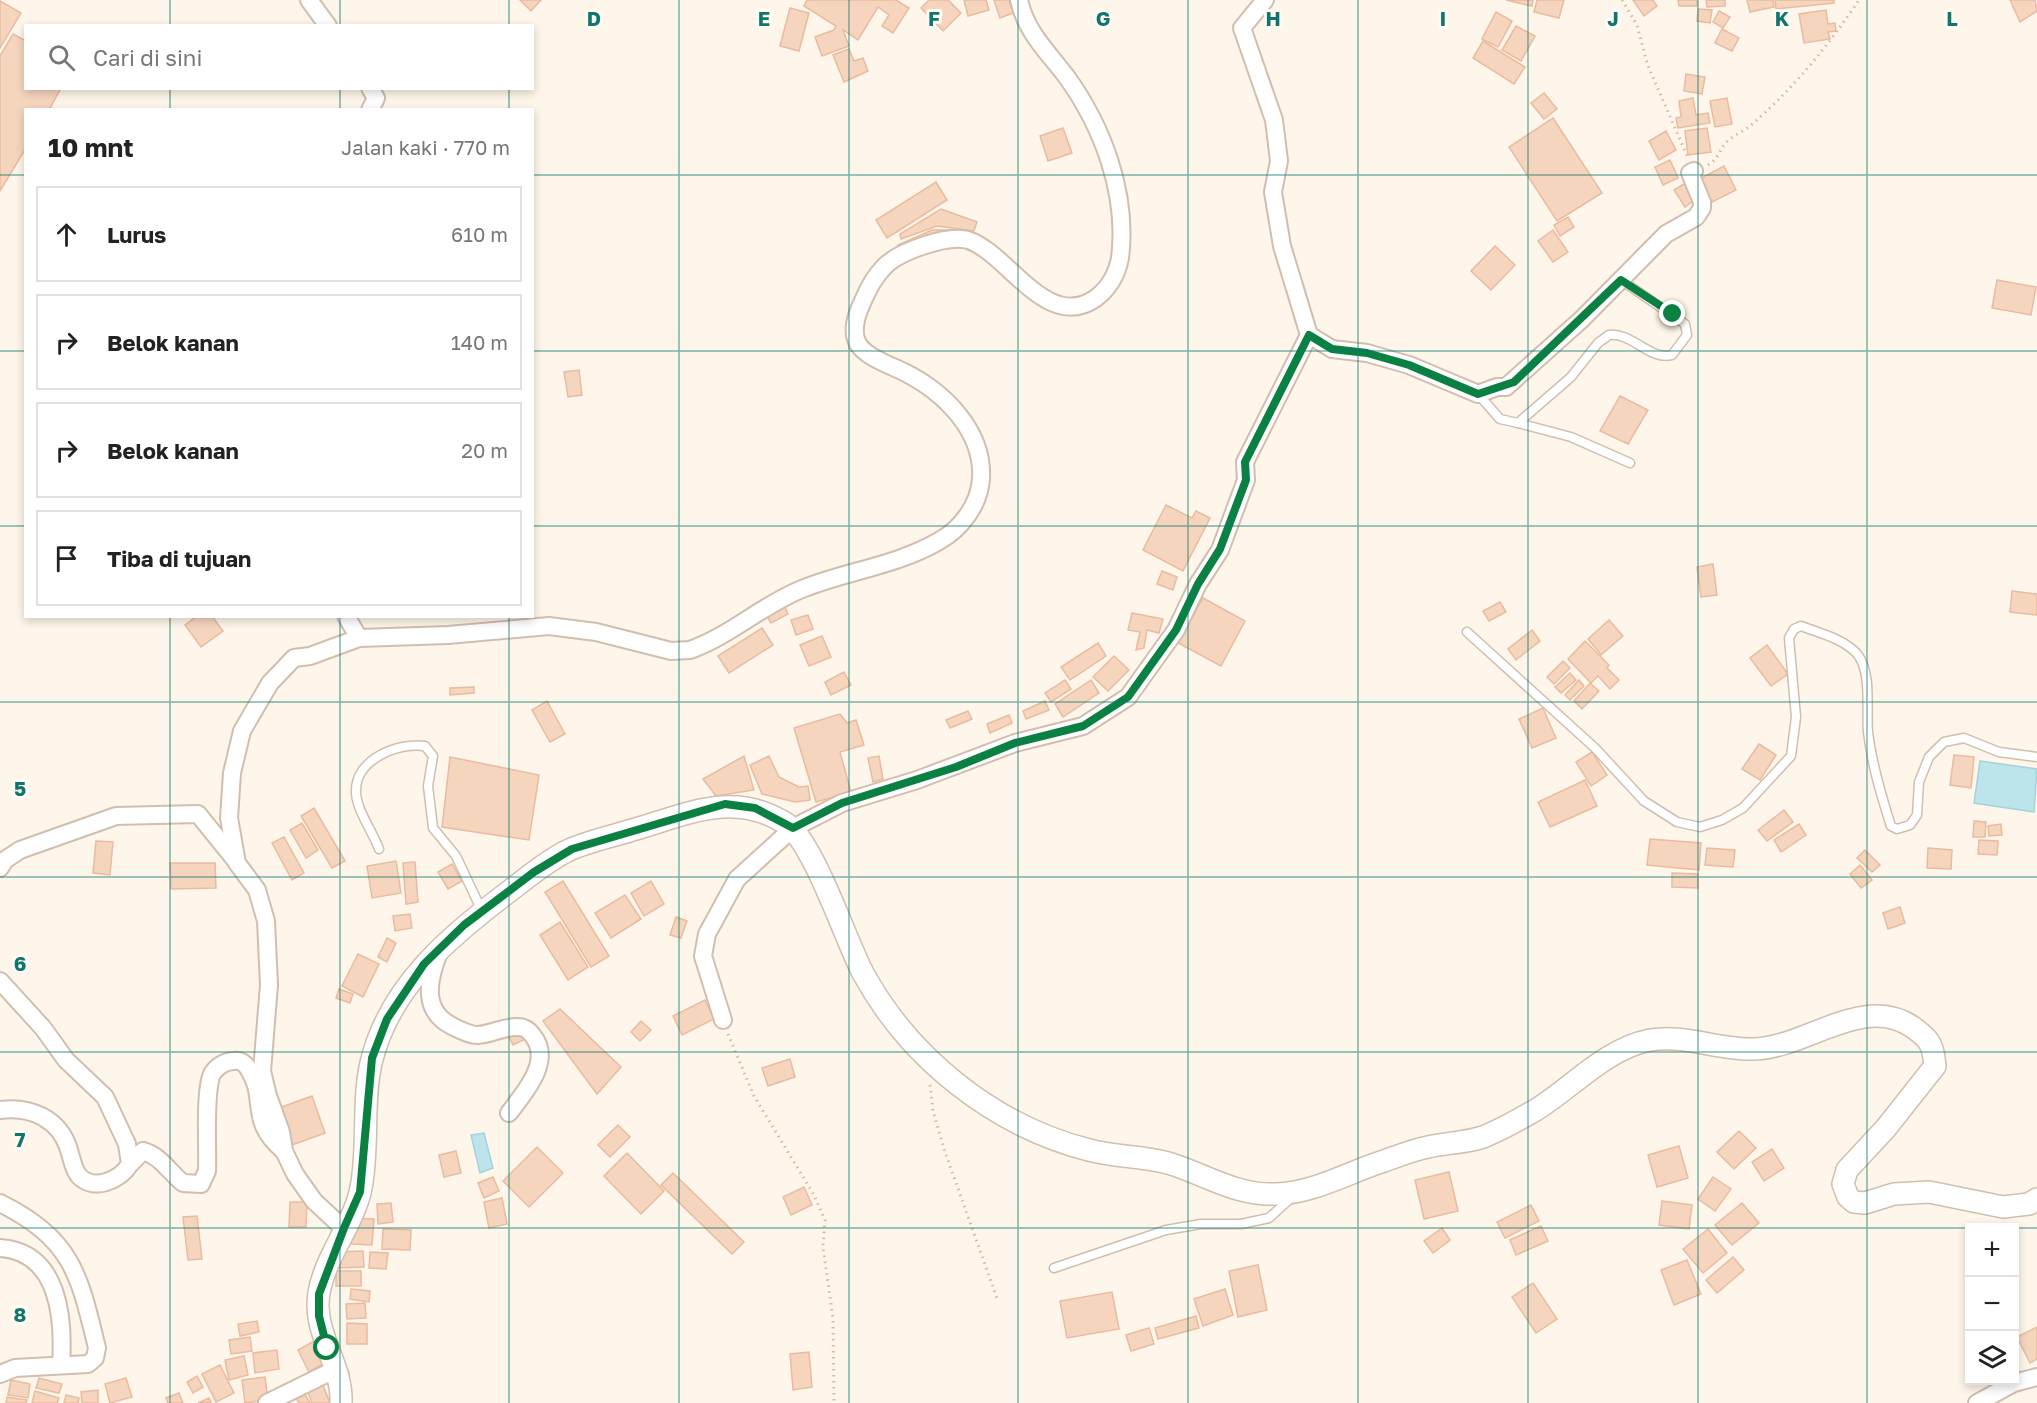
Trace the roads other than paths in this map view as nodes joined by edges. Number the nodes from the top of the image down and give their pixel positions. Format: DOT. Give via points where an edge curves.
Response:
graph roads {
  1 [pos="309,0"];
  2 [pos="1019,0"];
  3 [pos="1265,0"];
  4 [pos="327,24"];
  5 [pos="371,90"];
  6 [pos="371,108"];
  7 [pos="1694,171"];
  8 [pos="1621,280"];
  9 [pos="1309,335"];
  10 [pos="1478,394"];
  11 [pos="1518,423"];
  12 [pos="1630,463"];
  13 [pos="347,618"];
  14 [pos="1467,632"];
  15 [pos="359,638"];
  16 [pos="2037,757"];
  17 [pos="793,828"];
  18 [pos="379,849"];
  19 [pos="237,863"];
  20 [pos="0,868"];
  21 [pos="482,911"];
  22 [pos="441,946"];
  23 [pos="0,981"];
  24 [pos="723,1020"];
  25 [pos="0,1110"];
  26 [pos="509,1113"];
  27 [pos="284,1151"];
  28 [pos="130,1164"];
  29 [pos="1297,1192"];
  30 [pos="2037,1199"];
  31 [pos="0,1203"];
  32 [pos="344,1228"];
  33 [pos="0,1248"];
  34 [pos="1054,1268"];
  35 [pos="62,1365"];
  36 [pos="0,1373"];
  37 [pos="340,1375"];
  38 [pos="2037,1377"];
  39 [pos="267,1403"];
  40 [pos="341,1403"];
  41 [pos="1977,1403"];
  1 -- 4 [label="street"];
  2 -- 15 [label="street" via="1031,32 1077,92 1096,127 1121,212 1120,253 1108,286 1093,300 1075,307 1058,305 1039,295 981,247 965,239 928,243 907,253 886,264 871,285 855,325 859,345 940,396 962,420 975,443 981,482 976,500 958,527 916,552 801,590 690,650 671,651 563,626"];
  3 -- 9 [label="street" via="1242,28 1274,120 1279,161 1273,192 1282,246"];
  5 -- 6 [label="street" via="376,98"];
  7 -- 8 [label="street" via="1691,178 1702,202 1696,217 1666,234"];
  8 -- 10 [label="street" via="1514,382"];
  8 -- 11 [label="lane" via="1684,324 1687,335 1678,349 1666,357 1623,337 1609,335 1571,377"];
  9 -- 10 [label="street" via="1332,349 1367,353 1409,365"];
  9 -- 17 [label="street" via="1245,462 1246,480 1220,549 1176,630 1128,697 1083,726 1015,743 927,777 842,803"];
  10 -- 11 [label="lane" via="1500,419"];
  11 -- 12 [label="lane" via="1572,436"];
  13 -- 15 [label="street"];
  14 -- 16 [label="lane" via="1595,748 1644,801 1677,822 1700,826 1743,808 1791,756 1796,717 1789,638 1794,628 1801,626 1848,646 1859,657 1878,787 1891,826 1898,829 1910,825 1917,815 1919,782 1929,757 1944,742 1964,738 1999,752"];
  15 -- 19 [label="street" via="294,658 270,682 250,714 236,752 230,794 229,818"];
  17 -- 21 [label="street" via="755,808 725,804 572,849"];
  17 -- 24 [label="street" via="737,879 707,934 703,956"];
  17 -- 29 [label="street" via="879,1001 915,1048 942,1072 1046,1136 1090,1150 1178,1166 1249,1194"];
  18 -- 21 [label="lane" via="358,801 357,785 367,767 382,753 402,746 425,746 432,756 428,786 433,828 456,856"];
  19 -- 20 [label="street" via="198,814 141,814 96,822 20,850"];
  19 -- 27 [label="street" via="257,890 266,921 269,986 262,1071"];
  21 -- 22 [label="street"];
  22 -- 26 [label="street" via="431,974 429,998 435,1013 446,1023 474,1035 519,1026 535,1038 539,1064 526,1091"];
  22 -- 32 [label="street" via="416,974 381,1033 369,1074 360,1192"];
  23 -- 28 [label="street" via="44,1028 66,1060 105,1097 128,1144"];
  25 -- 28 [label="street" via="30,1111 55,1125 66,1139 78,1175 85,1181 109,1182"];
  27 -- 28 [label="street" via="268,1138 262,1127 251,1072 244,1063 234,1060 219,1065 210,1079 207,1171 201,1184 183,1183 158,1158 142,1151"];
  27 -- 32 [label="street" via="314,1201"];
  29 -- 30 [label="street" via="1427,1147 1488,1135 1539,1107 1617,1053 1652,1040 1748,1050 1781,1047 1848,1021 1872,1016 1893,1017 1922,1034 1930,1043 1935,1066 1847,1170 1843,1184 1848,1197 1865,1203 1894,1194 1929,1192 2002,1206 2029,1204"];
  29 -- 34 [label="lane" via="1269,1218 1241,1224 1174,1228"];
  31 -- 35 [label="street" via="46,1233 78,1275 97,1352 88,1364"];
  32 -- 37 [label="street" via="319,1294 322,1333"];
  33 -- 35 [label="street" via="30,1259 52,1284 60,1306"];
  35 -- 36 [label="street" via="15,1368"];
  37 -- 39 [label="street" via="328,1373"];
  37 -- 40 [label="street"];
  38 -- 41 [label="street" via="2014,1383"];
}
